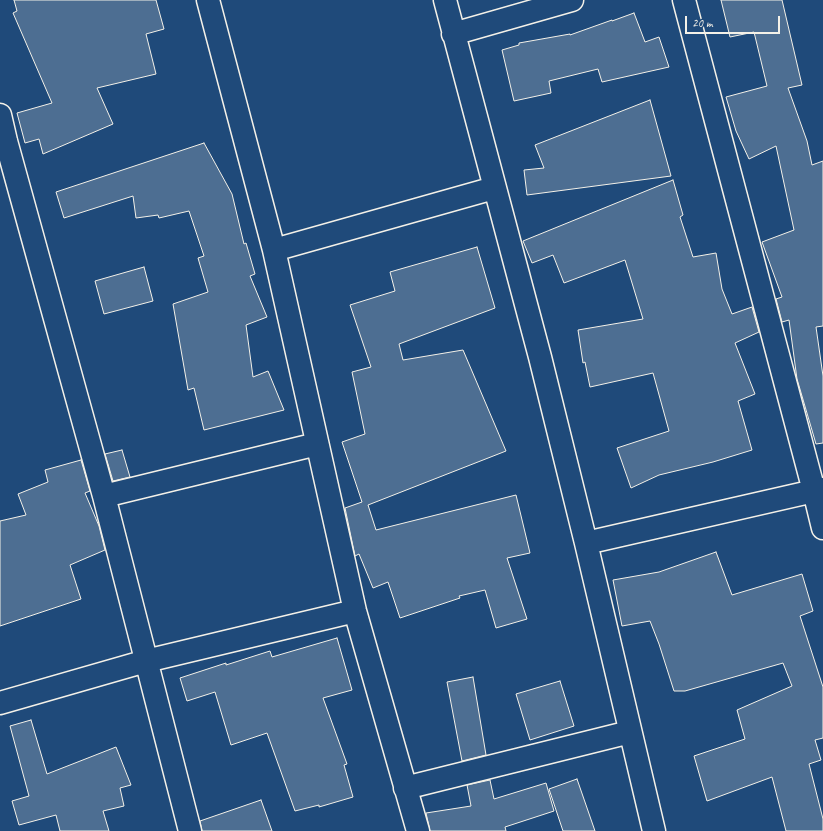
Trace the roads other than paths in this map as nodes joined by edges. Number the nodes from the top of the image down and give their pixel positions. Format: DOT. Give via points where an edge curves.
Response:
graph roads {
  1 [pos="208,0"];
  2 [pos="445,0"];
  3 [pos="572,0"];
  4 [pos="684,0"];
  5 [pos="453,34"];
  6 [pos="0,115"];
  7 [pos="3,142"];
  8 [pos="494,188"];
  9 [pos="274,250"];
  10 [pos="317,444"];
  11 [pos="819,490"];
  12 [pos="104,496"];
  13 [pos="823,528"];
  14 [pos="586,543"];
  15 [pos="355,611"];
  16 [pos="146,661"];
  17 [pos="0,703"];
  18 [pos="630,732"];
  19 [pos="406,788"];
  20 [pos="190,831"];
  21 [pos="418,831"];
  22 [pos="654,831"];
  1 -- 9 [label="street"];
  2 -- 5 [label="street"];
  3 -- 5 [label="street"];
  4 -- 11 [label="street"];
  5 -- 8 [label="street"];
  6 -- 7 [label="street"];
  7 -- 12 [label="street"];
  8 -- 9 [label="street"];
  8 -- 14 [label="street" via="540,357"];
  9 -- 10 [label="street"];
  10 -- 12 [label="street"];
  10 -- 15 [label="street"];
  11 -- 13 [label="street"];
  11 -- 14 [label="street"];
  12 -- 16 [label="street"];
  14 -- 18 [label="street"];
  15 -- 16 [label="street"];
  15 -- 19 [label="street"];
  16 -- 17 [label="street"];
  16 -- 20 [label="street"];
  18 -- 19 [label="street"];
  18 -- 22 [label="street"];
  19 -- 21 [label="street"];
}
